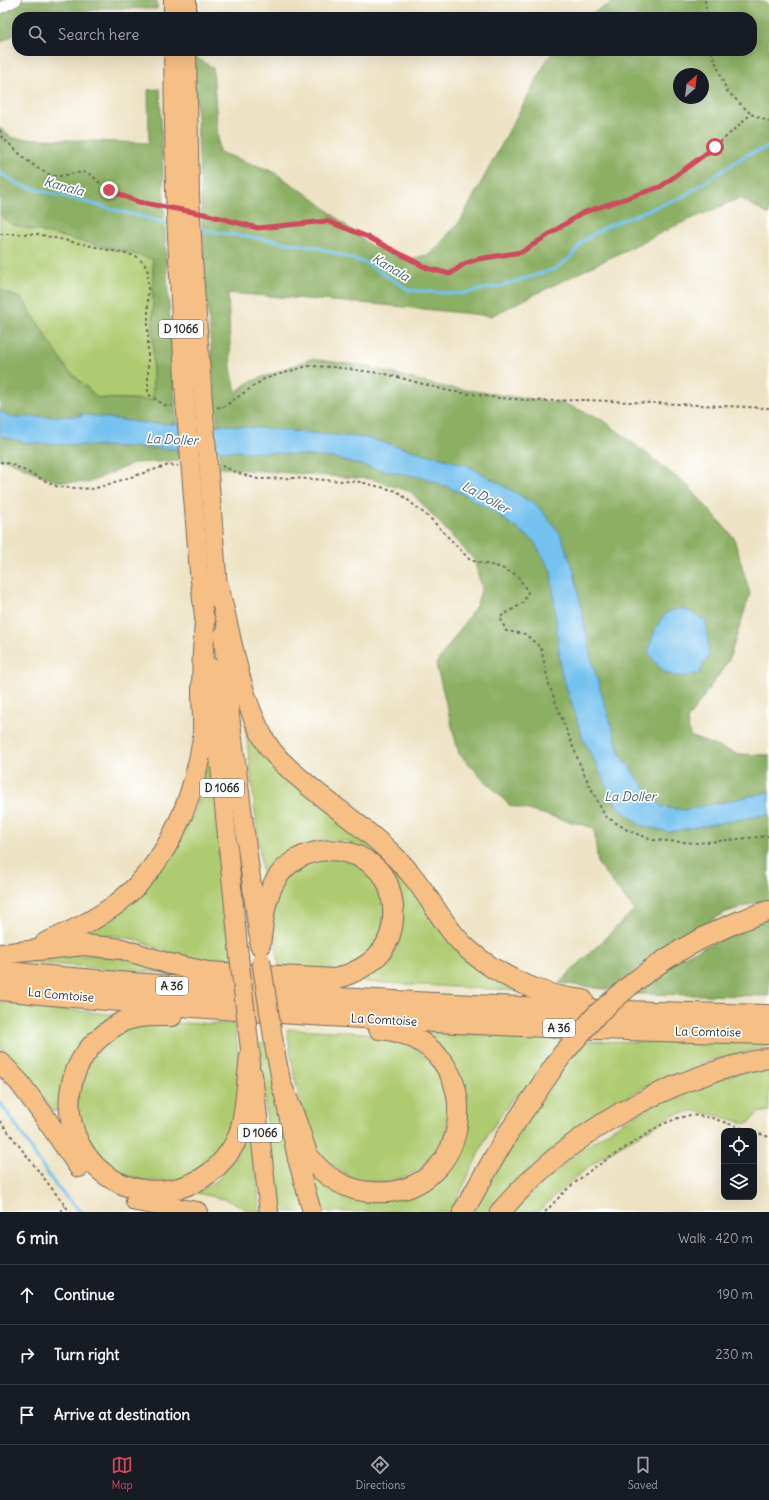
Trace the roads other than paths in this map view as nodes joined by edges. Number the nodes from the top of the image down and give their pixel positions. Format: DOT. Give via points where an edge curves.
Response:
graph roads {
  1 [pos="16,0"];
  2 [pos="173,0"];
  3 [pos="186,0"];
  4 [pos="0,8"];
  5 [pos="173,12"];
  6 [pos="187,12"];
  7 [pos="173,56"];
  8 [pos="188,56"];
  9 [pos="182,193"];
  10 [pos="185,258"];
  11 [pos="218,586"];
  12 [pos="205,620"];
  13 [pos="769,910"];
  14 [pos="26,952"];
  15 [pos="260,952"];
  16 [pos="0,954"];
  17 [pos="0,972"];
  18 [pos="0,990"];
  19 [pos="205,1008"];
  20 [pos="631,1012"];
  21 [pos="769,1015"];
  22 [pos="349,1018"];
  23 [pos="769,1034"];
  24 [pos="250,1052"];
  25 [pos="769,1058"];
  26 [pos="0,1062"];
  27 [pos="282,1087"];
  28 [pos="197,1212"];
  29 [pos="268,1212"];
  30 [pos="312,1212"];
  31 [pos="463,1212"];
  32 [pos="500,1212"];
  1 -- 4 [label="street"];
  2 -- 5 [label="highway"];
  3 -- 6 [label="highway"];
  7 -- 9 [label="highway, D 1066"];
  8 -- 9 [label="highway, D 1066"];
  9 -- 10 [label="highway, D 1066, bridge"];
  10 -- 11 [label="highway, D 1066, bridge" via="209,405"];
  10 -- 12 [label="highway, D 1066, bridge" via="182,404"];
  11 -- 15 [label="highway, D 1066" via="230,715"];
  11 -- 20 [label="highway" via="252,715 264,740 280,761 393,855 414,878 443,920 470,952 526,986 567,998 595,1001"];
  12 -- 14 [label="highway" via="202,672 203,743 189,800 173,835 149,872 119,902 81,927"];
  12 -- 24 [label="highway, D 1066, bridge"];
  13 -- 31 [label="highway, bridge" via="686,946 654,966 597,1014 562,1055 507,1135"];
  14 -- 15 [label="highway" via="84,945 122,949 170,964 208,972 335,979 354,974 370,964 387,944 394,922 392,901 384,878 367,862 343,851 311,852 294,860 273,883 266,906"];
  14 -- 16 [label="highway"];
  15 -- 27 [label="highway, D 1066, bridge"];
  17 -- 20 [label="highway, La Comtoise / A 36" via="227,991"];
  18 -- 19 [label="highway, La Comtoise / A 36"];
  19 -- 22 [label="highway, La Comtoise / A 36"];
  19 -- 24 [label="highway" via="185,1016 139,1017 125,1021 103,1034 90,1047 79,1064 69,1099 75,1138 90,1161 111,1180 132,1189 161,1192 187,1186 213,1171 224,1160 236,1140 242,1120"];
  20 -- 21 [label="highway, La Comtoise / A 36"];
  22 -- 23 [label="highway, La Comtoise / A 36" via="540,1028"];
  22 -- 27 [label="highway" via="363,1027 389,1030 416,1040 434,1053 448,1070 458,1098 457,1130 449,1150 433,1172 408,1187 381,1193 364,1192 336,1182 309,1157"];
  24 -- 29 [label="highway, D 1066"];
  25 -- 32 [label="highway" via="705,1074 655,1095 607,1121 556,1157 519,1190"];
  26 -- 28 [label="highway" via="19,1082 75,1162 91,1179 126,1200"];
  27 -- 30 [label="highway, D 1066" via="297,1160"];
}
